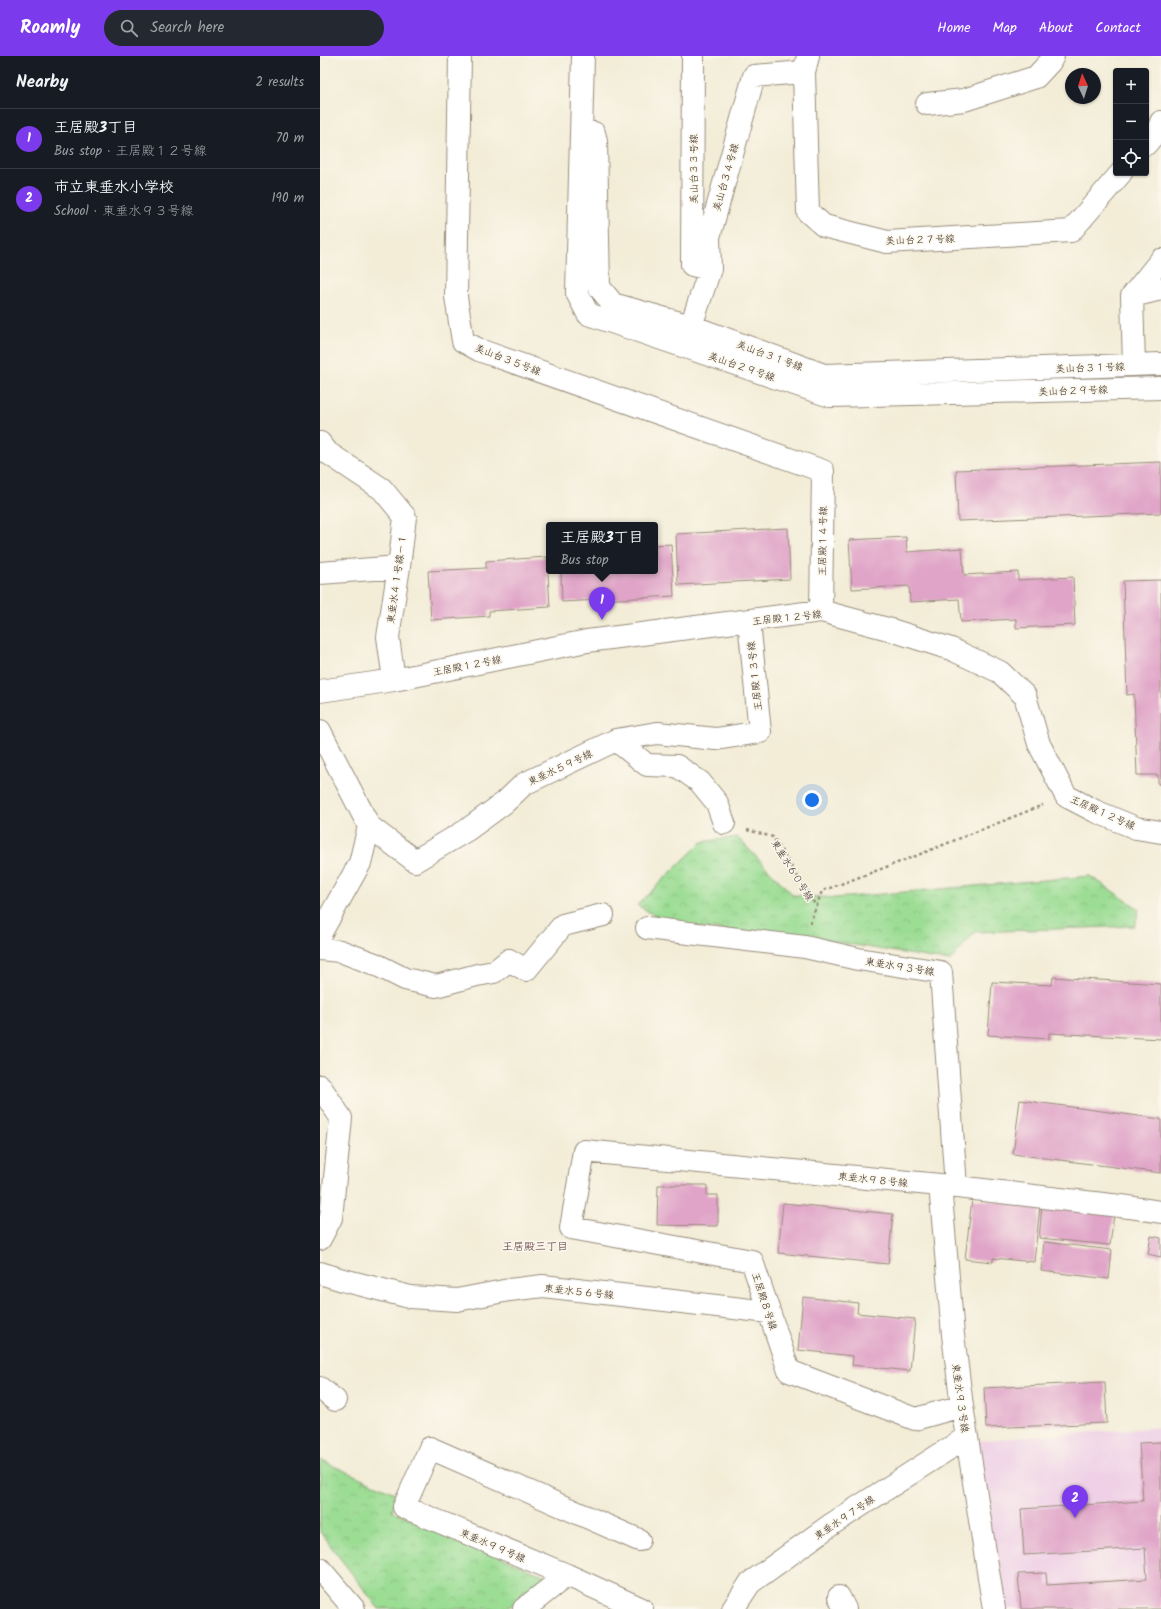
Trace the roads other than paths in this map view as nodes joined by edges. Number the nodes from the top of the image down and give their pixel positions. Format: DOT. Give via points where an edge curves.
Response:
graph roads {
  1 [pos="460,56"];
  2 [pos="583,56"];
  3 [pos="693,56"];
  4 [pos="1053,56"];
  5 [pos="806,64"];
  6 [pos="583,81"];
  7 [pos="927,104"];
  8 [pos="1161,122"];
  9 [pos="1149,140"];
  10 [pos="1118,176"];
  11 [pos="1161,260"];
  12 [pos="710,270"];
  13 [pos="1161,289"];
  14 [pos="1132,296"];
  15 [pos="691,326"];
  16 [pos="1161,364"];
  17 [pos="1134,365"];
  18 [pos="1161,388"];
  19 [pos="323,451"];
  20 [pos="823,470"];
  21 [pos="399,567"];
  22 [pos="320,573"];
  23 [pos="821,611"];
  24 [pos="748,621"];
  25 [pos="394,680"];
  26 [pos="320,691"];
  27 [pos="320,731"];
  28 [pos="760,732"];
  29 [pos="616,740"];
  30 [pos="724,823"];
  31 [pos="369,826"];
  32 [pos="1161,832"];
  33 [pos="603,915"];
  34 [pos="647,928"];
  35 [pos="320,934"];
  36 [pos="320,949"];
  37 [pos="320,1086"];
  38 [pos="320,1117"];
  39 [pos="341,1118"];
  40 [pos="584,1151"];
  41 [pos="948,1186"];
  42 [pos="1161,1212"];
  43 [pos="320,1239"];
  44 [pos="320,1273"];
  45 [pos="769,1312"];
  46 [pos="962,1406"];
  47 [pos="967,1438"];
  48 [pos="639,1540"];
  49 [pos="320,1569"];
  50 [pos="567,1575"];
  51 [pos="354,1609"];
  52 [pos="524,1609"];
  53 [pos="642,1609"];
  54 [pos="733,1609"];
  55 [pos="994,1609"];
  1 -- 20 [label="street, 美山台３５号線" via="456,297 462,341 479,350"];
  2 -- 6 [label="street, 美山台２９号線"];
  3 -- 12 [label="street, 美山台３３号線" via="692,265"];
  4 -- 7 [label="street" via="1036,77 964,100"];
  5 -- 10 [label="street, 美山台２７号線" via="808,212 824,226 887,242 1070,231"];
  5 -- 12 [label="street, 美山台３４号線" via="754,76 709,237"];
  6 -- 15 [label="street, 美山台３１号線" via="596,141 598,287 613,304"];
  6 -- 18 [label="street, 美山台２９号線" via="577,293 588,314 830,396"];
  8 -- 9 [label="street"];
  11 -- 14 [label="street"];
  12 -- 15 [label="street, 美山台３４号線"];
  13 -- 14 [label="street"];
  14 -- 17 [label="street"];
  15 -- 17 [label="street, 美山台３１号線" via="824,375"];
  16 -- 17 [label="street, 美山台３１号線"];
  19 -- 21 [label="street, 東垂水４１号線－１" via="382,489 405,517"];
  20 -- 23 [label="street, 王居殿１４号線"];
  21 -- 22 [label="street"];
  21 -- 25 [label="street, 東垂水４１号線－１" via="388,637"];
  23 -- 24 [label="street, 王居殿１２号線"];
  23 -- 32 [label="street, 王居殿１２号線" via="951,649 1000,672 1025,696 1039,744 1066,796 1136,828"];
  24 -- 25 [label="street, 王居殿１２号線" via="587,641"];
  24 -- 28 [label="street, 王居殿１３号線"];
  25 -- 26 [label="street"];
  27 -- 31 [label="street"];
  28 -- 29 [label="street, 東垂水５９号線" via="716,738 657,734"];
  29 -- 30 [label="street" via="647,765 677,766 700,782 717,803"];
  29 -- 31 [label="street, 東垂水５９号線" via="524,784 504,803 467,830 415,861"];
  31 -- 35 [label="street" via="360,863"];
  33 -- 36 [label="street" via="564,925 526,970 510,960 494,972 436,986 405,979 340,951"];
  34 -- 41 [label="street, 東垂水９３号線" via="805,946 858,959 941,972"];
  37 -- 39 [label="street"];
  38 -- 39 [label="street"];
  39 -- 43 [label="street" via="331,1218"];
  40 -- 41 [label="street, 東垂水９８号線"];
  40 -- 45 [label="street, 王居殿８号線" via="571,1228 752,1261"];
  41 -- 42 [label="street, 東垂水９８号線"];
  41 -- 46 [label="street, 東垂水９３号線" via="953,1335"];
  44 -- 45 [label="street, 東垂水５６号線" via="410,1297 457,1300 544,1286"];
  45 -- 46 [label="street, 王居殿８号線" via="789,1371 915,1419"];
  46 -- 47 [label="street, 東垂水９３号線"];
  47 -- 54 [label="street, 東垂水９７号線" via="832,1524 750,1583"];
  47 -- 55 [label="street, 東垂水９３号線"];
  48 -- 50 [label="street, 東垂水９９号線" via="430,1448 404,1508"];
  49 -- 51 [label="street"];
  50 -- 52 [label="street"];
  50 -- 53 [label="street, 東垂水９９号線"];
}
